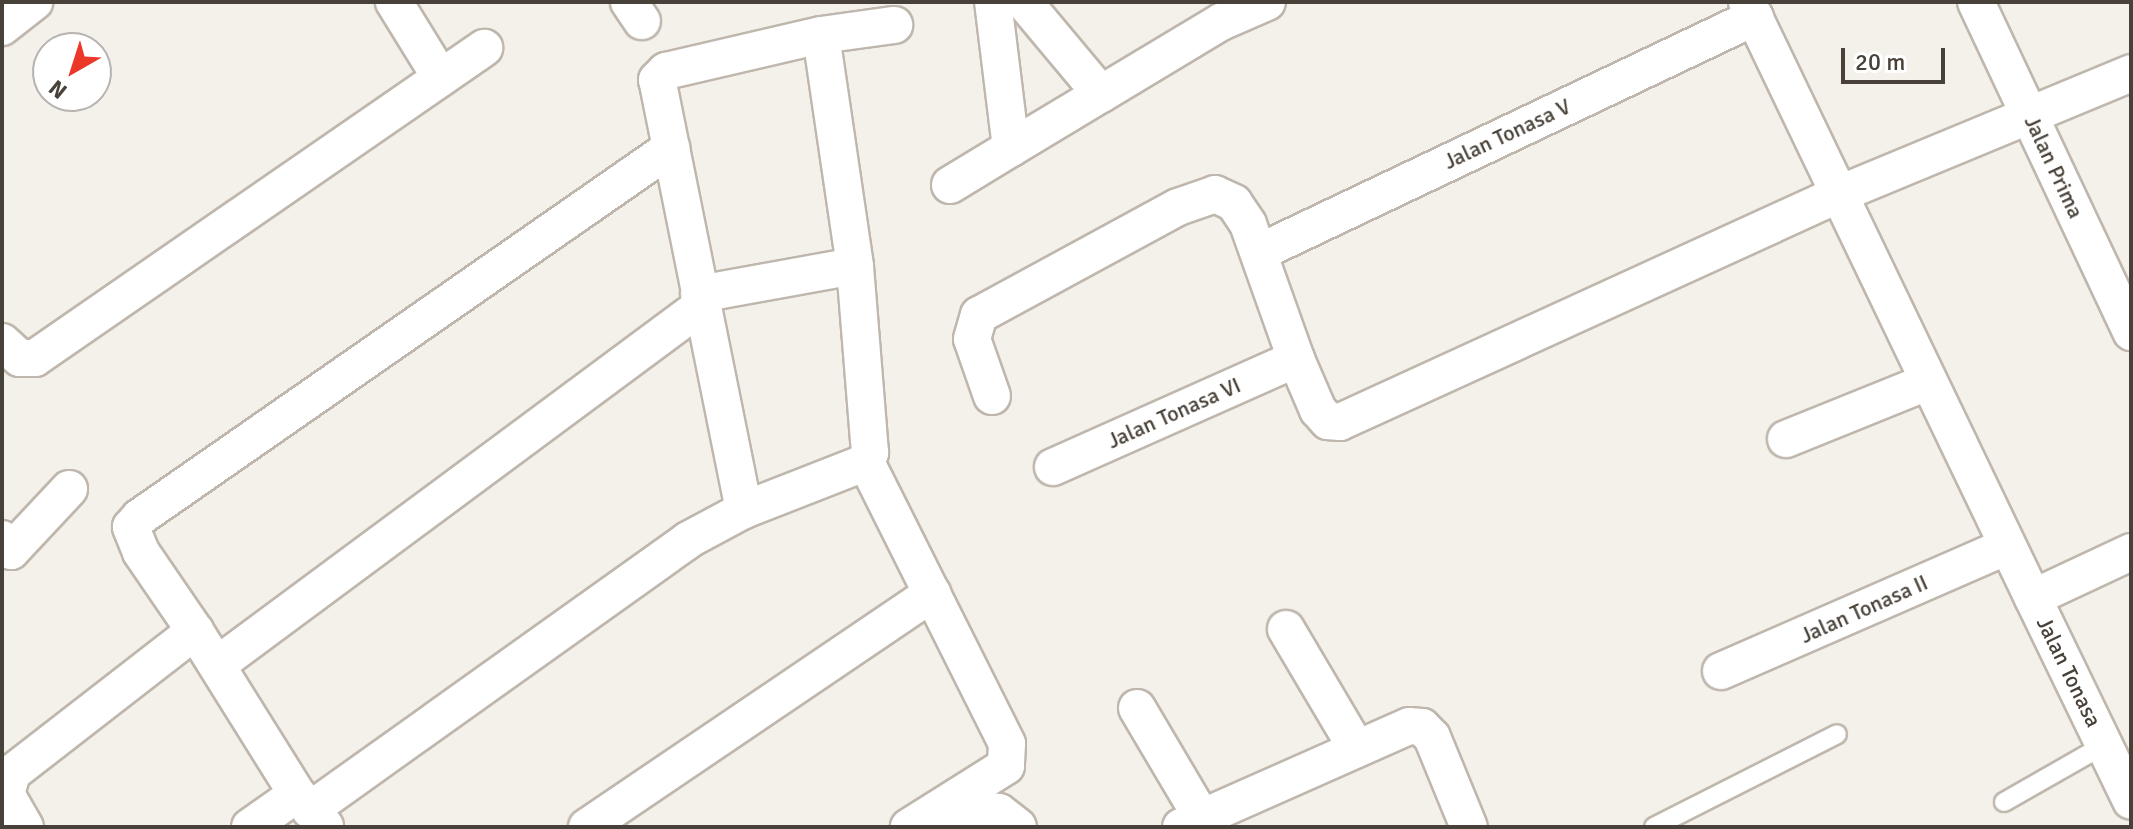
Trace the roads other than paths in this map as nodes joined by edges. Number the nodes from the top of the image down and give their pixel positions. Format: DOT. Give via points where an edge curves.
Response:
graph roads {
  1 [pos="34,2"];
  2 [pos="394,2"];
  3 [pos="993,2"];
  4 [pos="1024,2"];
  5 [pos="1267,2"];
  6 [pos="1976,2"];
  7 [pos="1751,10"];
  8 [pos="894,25"];
  9 [pos="2,27"];
  10 [pos="821,35"];
  11 [pos="484,48"];
  12 [pos="2131,73"];
  13 [pos="441,78"];
  14 [pos="1101,94"];
  15 [pos="2030,114"];
  16 [pos="671,148"];
  17 [pos="1011,148"];
  18 [pos="950,185"];
  19 [pos="1837,195"];
  20 [pos="1260,252"];
  21 [pos="855,266"];
  22 [pos="700,300"];
  23 [pos="2131,332"];
  24 [pos="2,342"];
  25 [pos="1296,359"];
  26 [pos="1927,382"];
  27 [pos="992,396"];
  28 [pos="1786,439"];
  29 [pos="866,462"];
  30 [pos="1053,467"];
  31 [pos="69,489"];
  32 [pos="744,510"];
  33 [pos="2007,546"];
  34 [pos="5,550"];
  35 [pos="2131,552"];
  36 [pos="932,593"];
  37 [pos="2033,598"];
  38 [pos="1286,629"];
  39 [pos="195,631"];
  40 [pos="217,665"];
  41 [pos="1721,671"];
  42 [pos="1137,708"];
  43 [pos="1837,734"];
  44 [pos="2104,745"];
  45 [pos="1357,749"];
  46 [pos="2131,801"];
  47 [pos="2004,802"];
  48 [pos="311,810"];
  49 [pos="1191,822"];
  50 [pos="25,827"];
  51 [pos="250,827"];
  52 [pos="587,827"];
  53 [pos="909,827"];
  54 [pos="962,827"];
  55 [pos="1018,827"];
  56 [pos="1469,827"];
  57 [pos="1654,827"];
  1 -- 9 [label="street"];
  2 -- 13 [label="street"];
  3 -- 17 [label="street"];
  4 -- 14 [label="street"];
  5 -- 14 [label="street" via="1221,22"];
  6 -- 15 [label="street, Jalan Prima"];
  7 -- 19 [label="street"];
  7 -- 20 [label="street, Jalan Tonasa V"];
  8 -- 10 [label="street"];
  10 -- 16 [label="street" via="661,74 657,86"];
  10 -- 21 [label="street"];
  11 -- 13 [label="street"];
  12 -- 15 [label="street"];
  13 -- 24 [label="street" via="35,358 20,358"];
  14 -- 17 [label="street"];
  15 -- 19 [label="street"];
  15 -- 23 [label="street, Jalan Prima"];
  16 -- 22 [label="street"];
  16 -- 39 [label="street" via="140,517 131,527 132,536"];
  17 -- 18 [label="street"];
  19 -- 25 [label="street" via="1340,422 1328,421 1318,410"];
  19 -- 26 [label="street"];
  20 -- 25 [label="street"];
  20 -- 27 [label="street" via="1234,203 1215,194 1178,207 1022,288 987,308 975,324 972,339"];
  21 -- 22 [label="street"];
  21 -- 29 [label="street" via="870,453"];
  22 -- 32 [label="street"];
  22 -- 40 [label="street"];
  25 -- 30 [label="street, Jalan Tonasa VI"];
  26 -- 28 [label="street"];
  26 -- 33 [label="street"];
  29 -- 32 [label="street"];
  29 -- 36 [label="street"];
  31 -- 34 [label="street"];
  32 -- 48 [label="street" via="688,540"];
  33 -- 37 [label="street"];
  33 -- 41 [label="street, Jalan Tonasa II"];
  35 -- 37 [label="street, Jalan Tonasa"];
  36 -- 52 [label="street"];
  36 -- 53 [label="street" via="1007,744 1006,766"];
  37 -- 44 [label="street, Jalan Tonasa"];
  38 -- 45 [label="street"];
  39 -- 40 [label="street"];
  39 -- 50 [label="street" via="12,773 6,794"];
  40 -- 48 [label="street"];
  42 -- 49 [label="street"];
  43 -- 57 [label="lane"];
  44 -- 46 [label="street, Jalan Tonasa"];
  44 -- 47 [label="lane"];
  45 -- 49 [label="street"];
  45 -- 56 [label="street" via="1409,726 1422,727 1432,737"];
  48 -- 51 [label="street"];
  54 -- 55 [label="street" via="988,811 999,812"];
}
